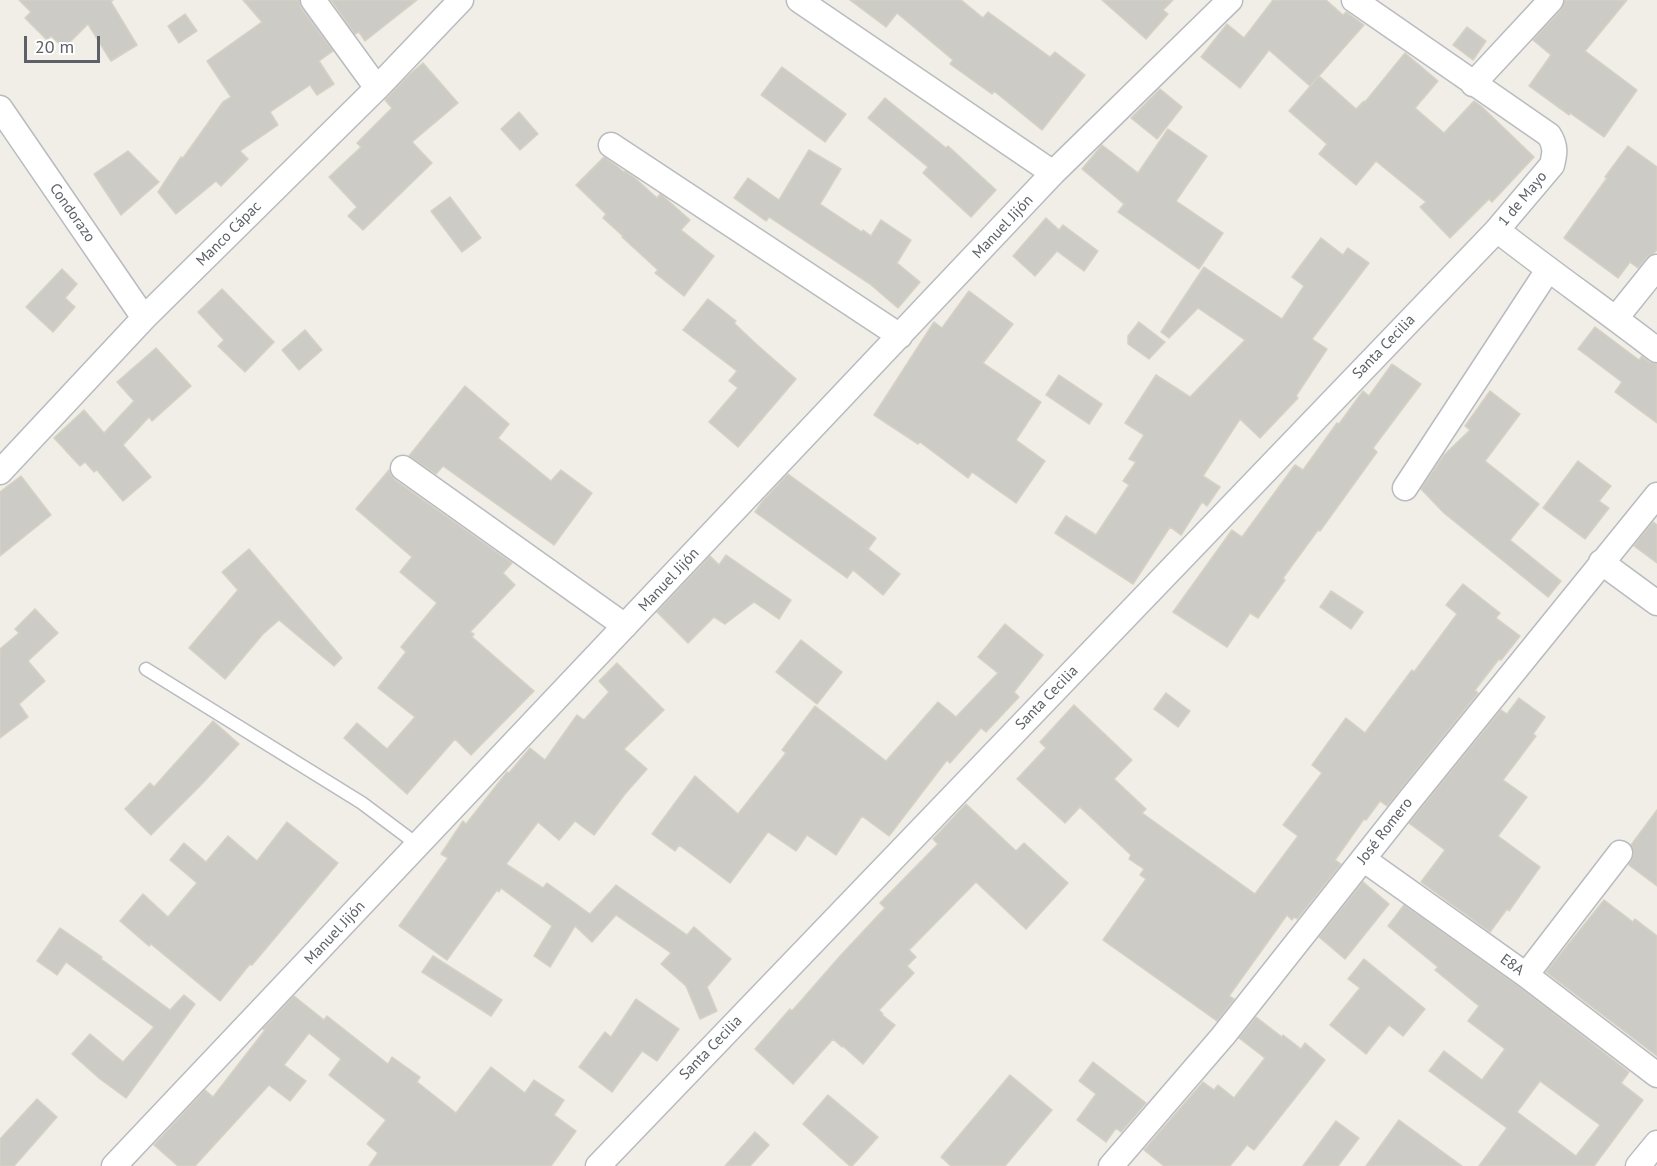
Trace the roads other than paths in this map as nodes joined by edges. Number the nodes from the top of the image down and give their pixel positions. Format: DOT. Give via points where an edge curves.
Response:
graph roads {
  1 [pos="313,0"];
  2 [pos="461,0"];
  3 [pos="800,0"];
  4 [pos="1230,0"];
  5 [pos="1354,0"];
  6 [pos="1551,0"];
  7 [pos="1473,84"];
  8 [pos="377,88"];
  9 [pos="0,108"];
  10 [pos="611,146"];
  11 [pos="1053,173"];
  12 [pos="1497,230"];
  13 [pos="1657,267"];
  14 [pos="1548,270"];
  15 [pos="144,318"];
  16 [pos="1616,318"];
  17 [pos="900,336"];
  18 [pos="1657,350"];
  19 [pos="403,468"];
  20 [pos="0,472"];
  21 [pos="1405,488"];
  22 [pos="1657,495"];
  23 [pos="1601,562"];
  24 [pos="1657,603"];
  25 [pos="625,626"];
  26 [pos="146,669"];
  27 [pos="418,845"];
  28 [pos="1620,853"];
  29 [pos="1363,859"];
  30 [pos="1526,975"];
  31 [pos="1657,1076"];
  32 [pos="1657,1143"];
  33 [pos="1118,1164"];
  34 [pos="114,1166"];
  35 [pos="598,1166"];
  36 [pos="1638,1166"];
  1 -- 8 [label="street"];
  2 -- 8 [label="street, Manco Cápac"];
  3 -- 11 [label="street"];
  4 -- 11 [label="street, Manuel Jijón"];
  5 -- 7 [label="street, 1 de Mayo"];
  6 -- 7 [label="street"];
  7 -- 12 [label="street, 1 de Mayo" via="1549,135 1554,144 1552,165"];
  8 -- 15 [label="street, Manco Cápac"];
  9 -- 15 [label="street, Condorazo"];
  10 -- 17 [label="street"];
  11 -- 17 [label="street, Manuel Jijón"];
  12 -- 14 [label="street, 1 de Mayo"];
  12 -- 35 [label="street, Santa Cecilia"];
  13 -- 16 [label="street"];
  14 -- 16 [label="street, 1 de Mayo"];
  14 -- 21 [label="street"];
  15 -- 20 [label="street, Manco Cápac"];
  16 -- 18 [label="street, 1 de Mayo"];
  17 -- 25 [label="street, Manuel Jijón"];
  19 -- 25 [label="street"];
  22 -- 23 [label="street, José Romero"];
  23 -- 24 [label="street"];
  23 -- 29 [label="street, José Romero"];
  25 -- 27 [label="street, Manuel Jijón"];
  26 -- 27 [label="lane" via="362,803"];
  27 -- 34 [label="street, Manuel Jijón"];
  28 -- 30 [label="street"];
  29 -- 30 [label="street, E8A"];
  29 -- 33 [label="street, José Romero"];
  30 -- 31 [label="street, E8A"];
  32 -- 36 [label="street"];
}
